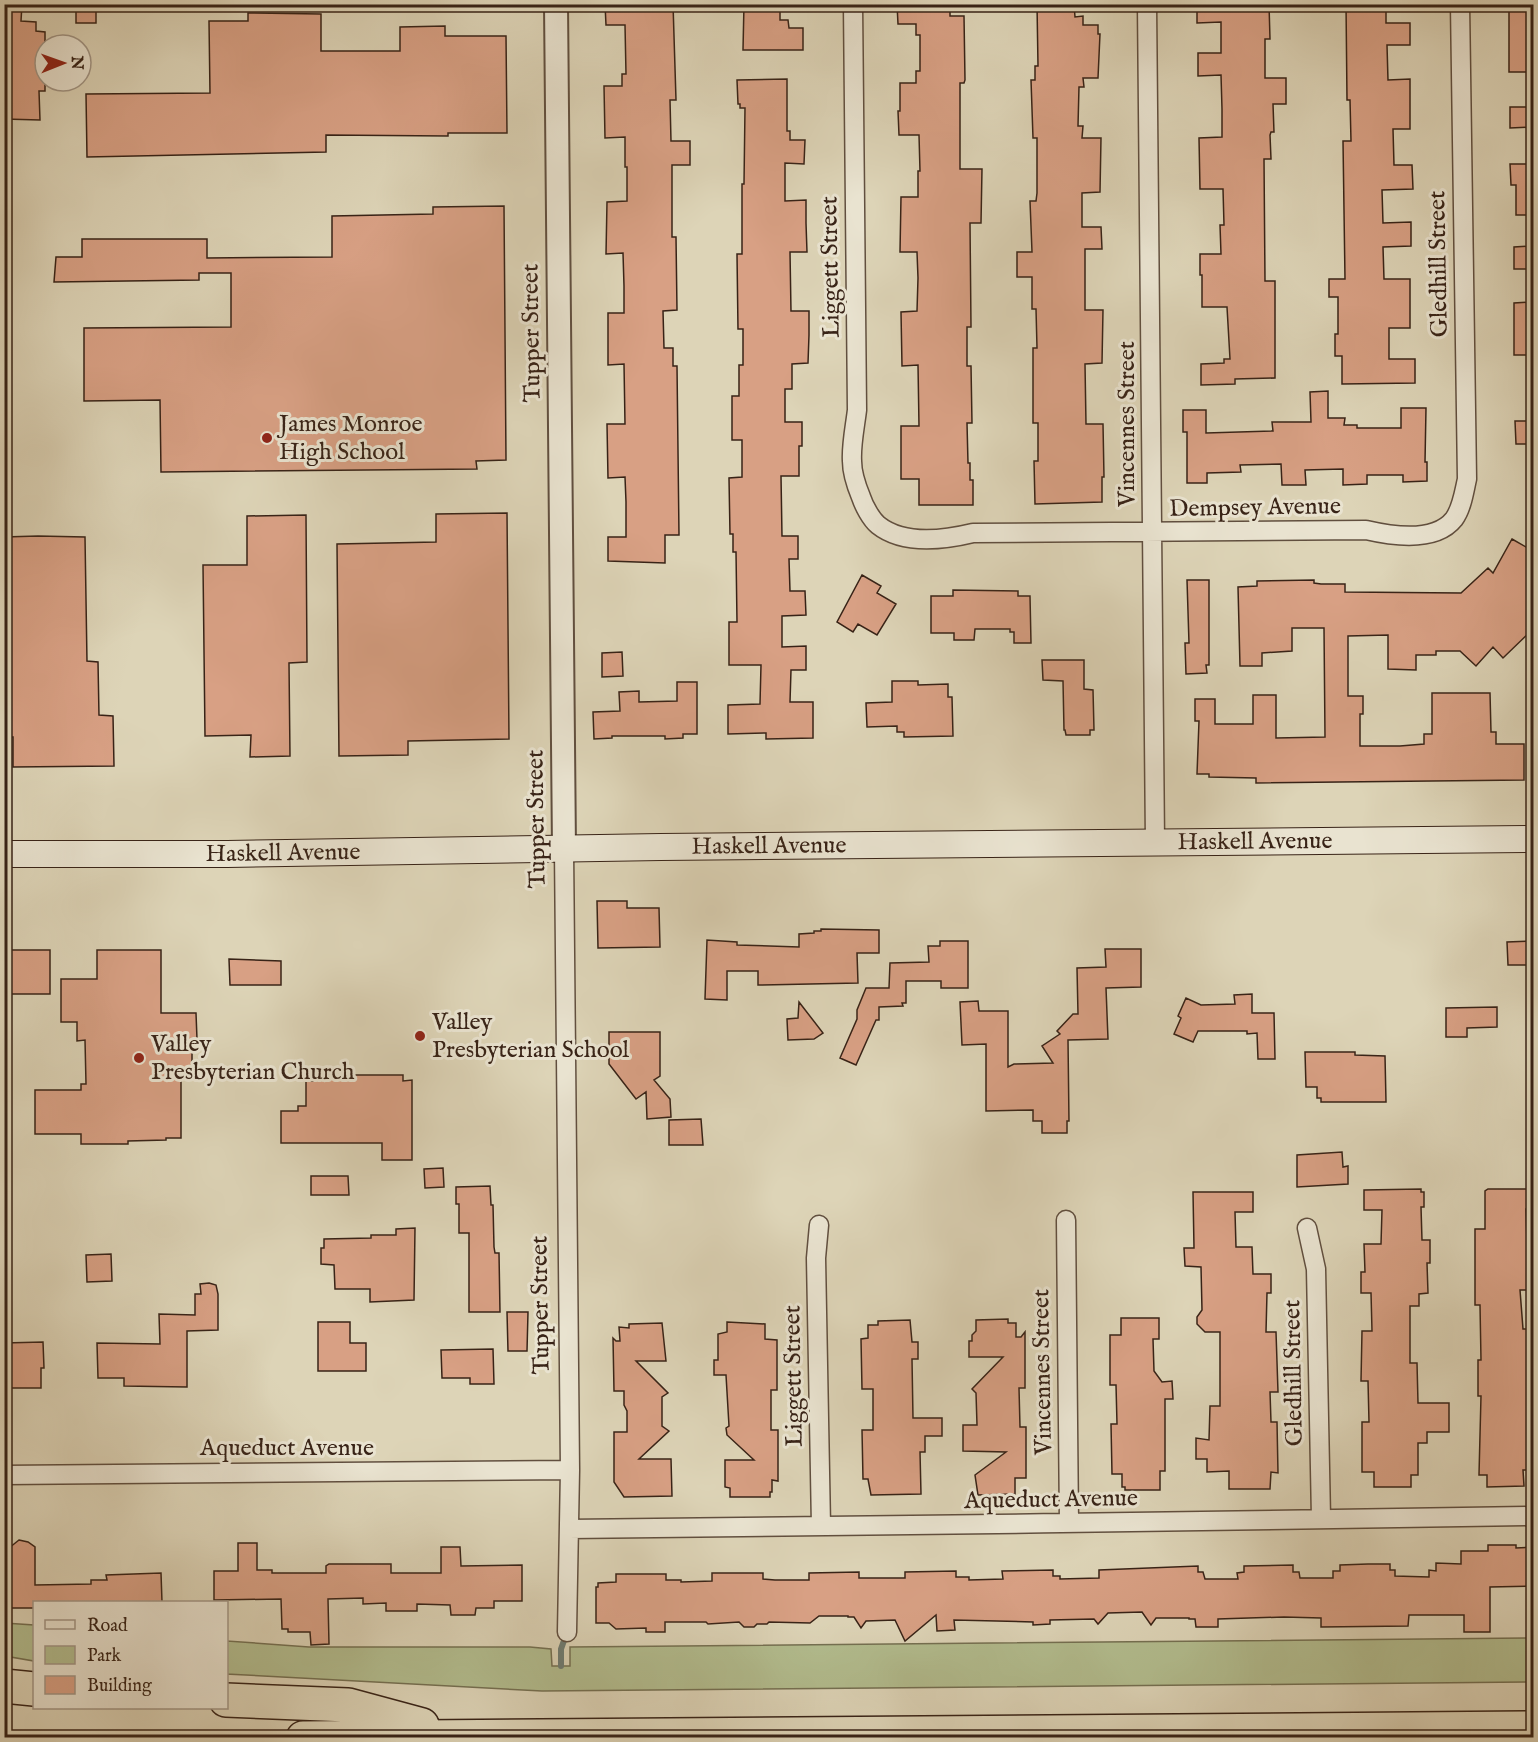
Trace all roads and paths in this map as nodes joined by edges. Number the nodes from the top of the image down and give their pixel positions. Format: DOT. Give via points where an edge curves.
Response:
graph roads {
  1 [pos="556,4"];
  2 [pos="853,4"];
  3 [pos="1147,4"];
  4 [pos="1460,4"];
  5 [pos="1453,520"];
  6 [pos="876,524"];
  7 [pos="1152,533"];
  8 [pos="1533,839"];
  9 [pos="1155,843"];
  10 [pos="564,849"];
  11 [pos="4,854"];
  12 [pos="1066,1220"];
  13 [pos="819,1225"];
  14 [pos="1307,1228"];
  15 [pos="570,1470"];
  16 [pos="4,1475"];
  17 [pos="1533,1516"];
  18 [pos="1321,1518"];
  19 [pos="1069,1523"];
  20 [pos="821,1526"];
  21 [pos="569,1529"];
  22 [pos="567,1632"];
  23 [pos="4,1686"];
  24 [pos="33,1689"];
  25 [pos="228,1700"];
  26 [pos="1533,1728"];
  27 [pos="462,1736"];
  28 [pos="303,1737"];
  1 -- 10 [label="street, Tupper Street"];
  2 -- 6 [label="street, Liggett Street" via="857,410 851,461 862,501"];
  3 -- 7 [label="street, Vincennes Street"];
  4 -- 5 [label="street, Gledhill Street" via="1467,479"];
  5 -- 7 [label="street, Dempsey Avenue" via="1436,531 1414,536 1366,531"];
  6 -- 7 [label="street, Dempsey Avenue" via="891,532 924,539 973,533"];
  7 -- 9 [label="street, Vincennes Street"];
  8 -- 9 [label="main road, Haskell Avenue"];
  9 -- 10 [label="main road, Haskell Avenue"];
  10 -- 11 [label="main road, Haskell Avenue"];
  10 -- 15 [label="street, Tupper Street"];
  12 -- 19 [label="street, Vincennes Street"];
  13 -- 20 [label="street, Liggett Street" via="816,1258"];
  14 -- 18 [label="street, Gledhill Street" via="1316,1269"];
  15 -- 16 [label="street, Aqueduct Avenue"];
  15 -- 21 [label="street, Tupper Street"];
  17 -- 18 [label="street, Aqueduct Avenue"];
  18 -- 19 [label="street, Aqueduct Avenue"];
  19 -- 20 [label="street, Aqueduct Avenue"];
  20 -- 21 [label="street, Aqueduct Avenue"];
  21 -- 22 [label="street, Tupper Street"];
  23 -- 24 [label="highway"];
  25 -- 27 [label="highway" via="348,1705"];
  26 -- 27 [label="highway"];
  27 -- 28 [label="highway"];
}
